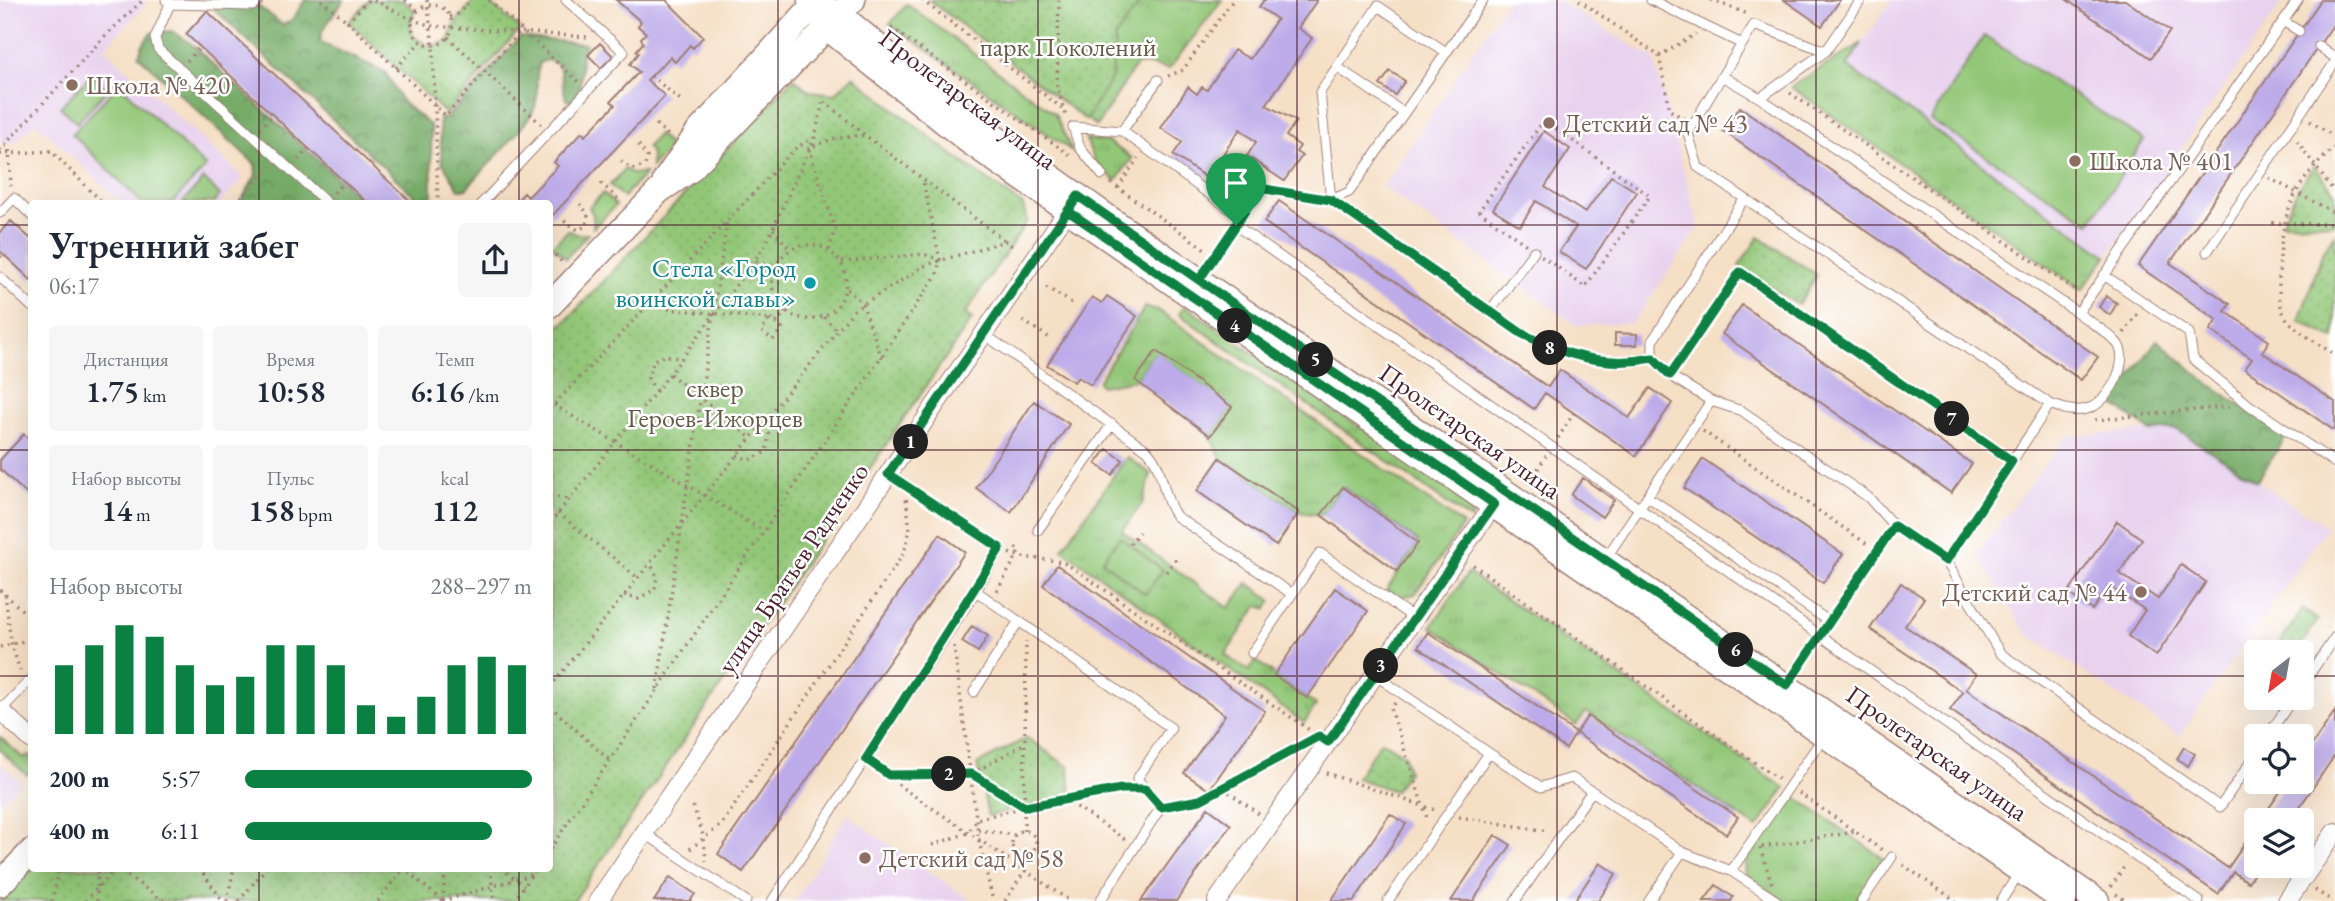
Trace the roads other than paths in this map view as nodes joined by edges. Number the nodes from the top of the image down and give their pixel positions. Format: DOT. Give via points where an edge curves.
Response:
graph roads {
  1 [pos="259,0"];
  2 [pos="566,0"];
  3 [pos="1483,0"];
  4 [pos="1651,0"];
  5 [pos="1861,0"];
  6 [pos="2298,0"];
  7 [pos="168,2"];
  8 [pos="814,2"];
  9 [pos="839,14"];
  10 [pos="2283,21"];
  11 [pos="2299,32"];
  12 [pos="1742,44"];
  13 [pos="2319,46"];
  14 [pos="1826,51"];
  15 [pos="1447,52"];
  16 [pos="2335,60"];
  17 [pos="1337,67"];
  18 [pos="1723,76"];
  19 [pos="1158,80"];
  20 [pos="1760,98"];
  21 [pos="1404,113"];
  22 [pos="1122,131"];
  23 [pos="1102,175"];
  24 [pos="659,191"];
  25 [pos="1744,199"];
  26 [pos="324,200"];
  27 [pos="485,200"];
  28 [pos="1331,200"];
  29 [pos="1073,203"];
  30 [pos="28,212"];
  31 [pos="0,213"];
  32 [pos="1238,221"];
  33 [pos="1535,251"];
  34 [pos="2207,252"];
  35 [pos="2104,275"];
  36 [pos="0,277"];
  37 [pos="1199,280"];
  38 [pos="553,302"];
  39 [pos="28,303"];
  40 [pos="1490,312"];
  41 [pos="2078,313"];
  42 [pos="984,334"];
  43 [pos="1653,358"];
  44 [pos="1711,401"];
  45 [pos="2050,404"];
  46 [pos="1112,424"];
  47 [pos="2335,463"];
  48 [pos="888,474"];
  49 [pos="1647,496"];
  50 [pos="1494,504"];
  51 [pos="1639,509"];
  52 [pos="1894,526"];
  53 [pos="1038,530"];
  54 [pos="1605,560"];
  55 [pos="1946,561"];
  56 [pos="976,591"];
  57 [pos="1292,594"];
  58 [pos="1414,618"];
  59 [pos="1830,622"];
  60 [pos="1022,625"];
  61 [pos="1820,637"];
  62 [pos="2335,637"];
  63 [pos="1252,653"];
  64 [pos="2314,668"];
  65 [pos="1375,675"];
  66 [pos="28,681"];
  67 [pos="1787,685"];
  68 [pos="974,692"];
  69 [pos="0,710"];
  70 [pos="1825,735"];
  71 [pos="28,736"];
  72 [pos="1489,753"];
  73 [pos="2244,772"];
  74 [pos="1591,791"];
  75 [pos="2335,832"];
  76 [pos="644,833"];
  77 [pos="1682,852"];
  78 [pos="28,855"];
  79 [pos="1892,857"];
  80 [pos="1731,871"];
  81 [pos="2020,871"];
  82 [pos="0,884"];
  83 [pos="730,897"];
  84 [pos="598,901"];
  85 [pos="746,901"];
  86 [pos="772,901"];
  87 [pos="1100,901"];
  88 [pos="1217,901"];
  89 [pos="1388,901"];
  90 [pos="1515,901"];
  91 [pos="1649,901"];
  92 [pos="1777,901"];
  93 [pos="1862,901"];
  94 [pos="2001,901"];
  95 [pos="2064,901"];
  96 [pos="2097,901"];
  97 [pos="2199,901"];
  98 [pos="2287,901"];
  1 -- 7 [label="lane" via="253,6"];
  2 -- 27 [label="lane" via="624,52"];
  3 -- 15 [label="lane"];
  4 -- 12 [label="lane"];
  5 -- 14 [label="lane"];
  6 -- 10 [label="lane"];
  7 -- 26 [label="lane" via="155,44"];
  8 -- 9 [label="main road, Пролетарская улица"];
  8 -- 24 [label="main road" via="698,132"];
  9 -- 24 [label="main road" via="689,171"];
  9 -- 29 [label="main road, Пролетарская улица"];
  10 -- 11 [label="lane"];
  10 -- 35 [label="lane"];
  12 -- 14 [label="lane" via="1754,25"];
  12 -- 18 [label="lane"];
  13 -- 16 [label="lane"];
  14 -- 20 [label="lane"];
  15 -- 17 [label="lane" via="1378,6"];
  15 -- 21 [label="lane"];
  16 -- 34 [label="lane"];
  17 -- 21 [label="lane"];
  17 -- 28 [label="lane" via="1320,92"];
  18 -- 20 [label="lane"];
  18 -- 25 [label="lane" via="1688,132 1698,167"];
  19 -- 22 [label="lane"];
  20 -- 41 [label="lane"];
  21 -- 28 [label="lane" via="1349,192"];
  22 -- 23 [label="lane" via="1073,127 1080,148"];
  22 -- 32 [label="lane"];
  24 -- 38 [label="main road"];
  25 -- 43 [label="lane" via="1653,340"];
  25 -- 45 [label="lane"];
  28 -- 32 [label="lane" via="1259,188"];
  28 -- 40 [label="lane"];
  29 -- 37 [label="main road, Пролетарская улица"];
  29 -- 42 [label="street, улица Братьев Радченко"];
  29 -- 50 [label="main road, Пролетарская улица"];
  30 -- 31 [label="lane" via="14,198"];
  32 -- 37 [label="lane"];
  32 -- 51 [label="lane"];
  33 -- 40 [label="lane"];
  35 -- 41 [label="lane"];
  35 -- 47 [label="lane" via="2189,333 2193,359 2249,405"];
  36 -- 39 [label="lane"];
  37 -- 54 [label="main road, Пролетарская улица"];
  40 -- 43 [label="lane" via="1549,348 1584,359"];
  41 -- 45 [label="lane" via="2117,343 2122,355 2120,370 2092,407 2070,411"];
  42 -- 46 [label="lane"];
  42 -- 48 [label="street, улица Братьев Радченко"];
  43 -- 44 [label="lane" via="1670,375"];
  44 -- 49 [label="lane"];
  44 -- 52 [label="lane" via="1742,411 1868,497"];
  45 -- 55 [label="lane"];
  46 -- 53 [label="lane"];
  46 -- 57 [label="lane" via="1158,462 1168,504 1176,516"];
  48 -- 56 [label="lane" via="1000,548"];
  48 -- 76 [label="street, улица Братьев Радченко"];
  49 -- 51 [label="lane"];
  49 -- 59 [label="lane"];
  50 -- 58 [label="street"];
  50 -- 70 [label="main road, Пролетарская улица"];
  51 -- 54 [label="lane"];
  51 -- 61 [label="lane"];
  52 -- 55 [label="lane"];
  52 -- 59 [label="lane"];
  54 -- 67 [label="main road, Пролетарская улица"];
  55 -- 73 [label="lane" via="2000,653 2220,807"];
  56 -- 60 [label="lane"];
  56 -- 86 [label="lane"];
  57 -- 58 [label="lane" via="1320,553"];
  57 -- 63 [label="lane"];
  58 -- 65 [label="street"];
  59 -- 61 [label="lane"];
  60 -- 68 [label="lane"];
  60 -- 87 [label="lane" via="1171,729 1137,779 1161,807"];
  61 -- 67 [label="lane"];
  61 -- 97 [label="lane"];
  62 -- 64 [label="lane"];
  65 -- 72 [label="lane"];
  65 -- 88 [label="street"];
  66 -- 69 [label="lane"];
  67 -- 96 [label="main road, Пролетарская улица"];
  69 -- 71 [label="street"];
  70 -- 80 [label="lane"];
  70 -- 81 [label="main road, Пролетарская улица"];
  72 -- 74 [label="lane" via="1541,787 1572,778"];
  72 -- 89 [label="lane"];
  74 -- 77 [label="lane"];
  74 -- 90 [label="lane"];
  75 -- 98 [label="street"];
  76 -- 83 [label="lane" via="708,876"];
  76 -- 84 [label="street, улица Братьев Радченко"];
  77 -- 80 [label="lane"];
  77 -- 91 [label="lane"];
  78 -- 82 [label="main road"];
  79 -- 93 [label="lane"];
  80 -- 92 [label="lane"];
  81 -- 94 [label="lane"];
  81 -- 95 [label="main road, Пролетарская улица"];
  83 -- 85 [label="lane"];
}
